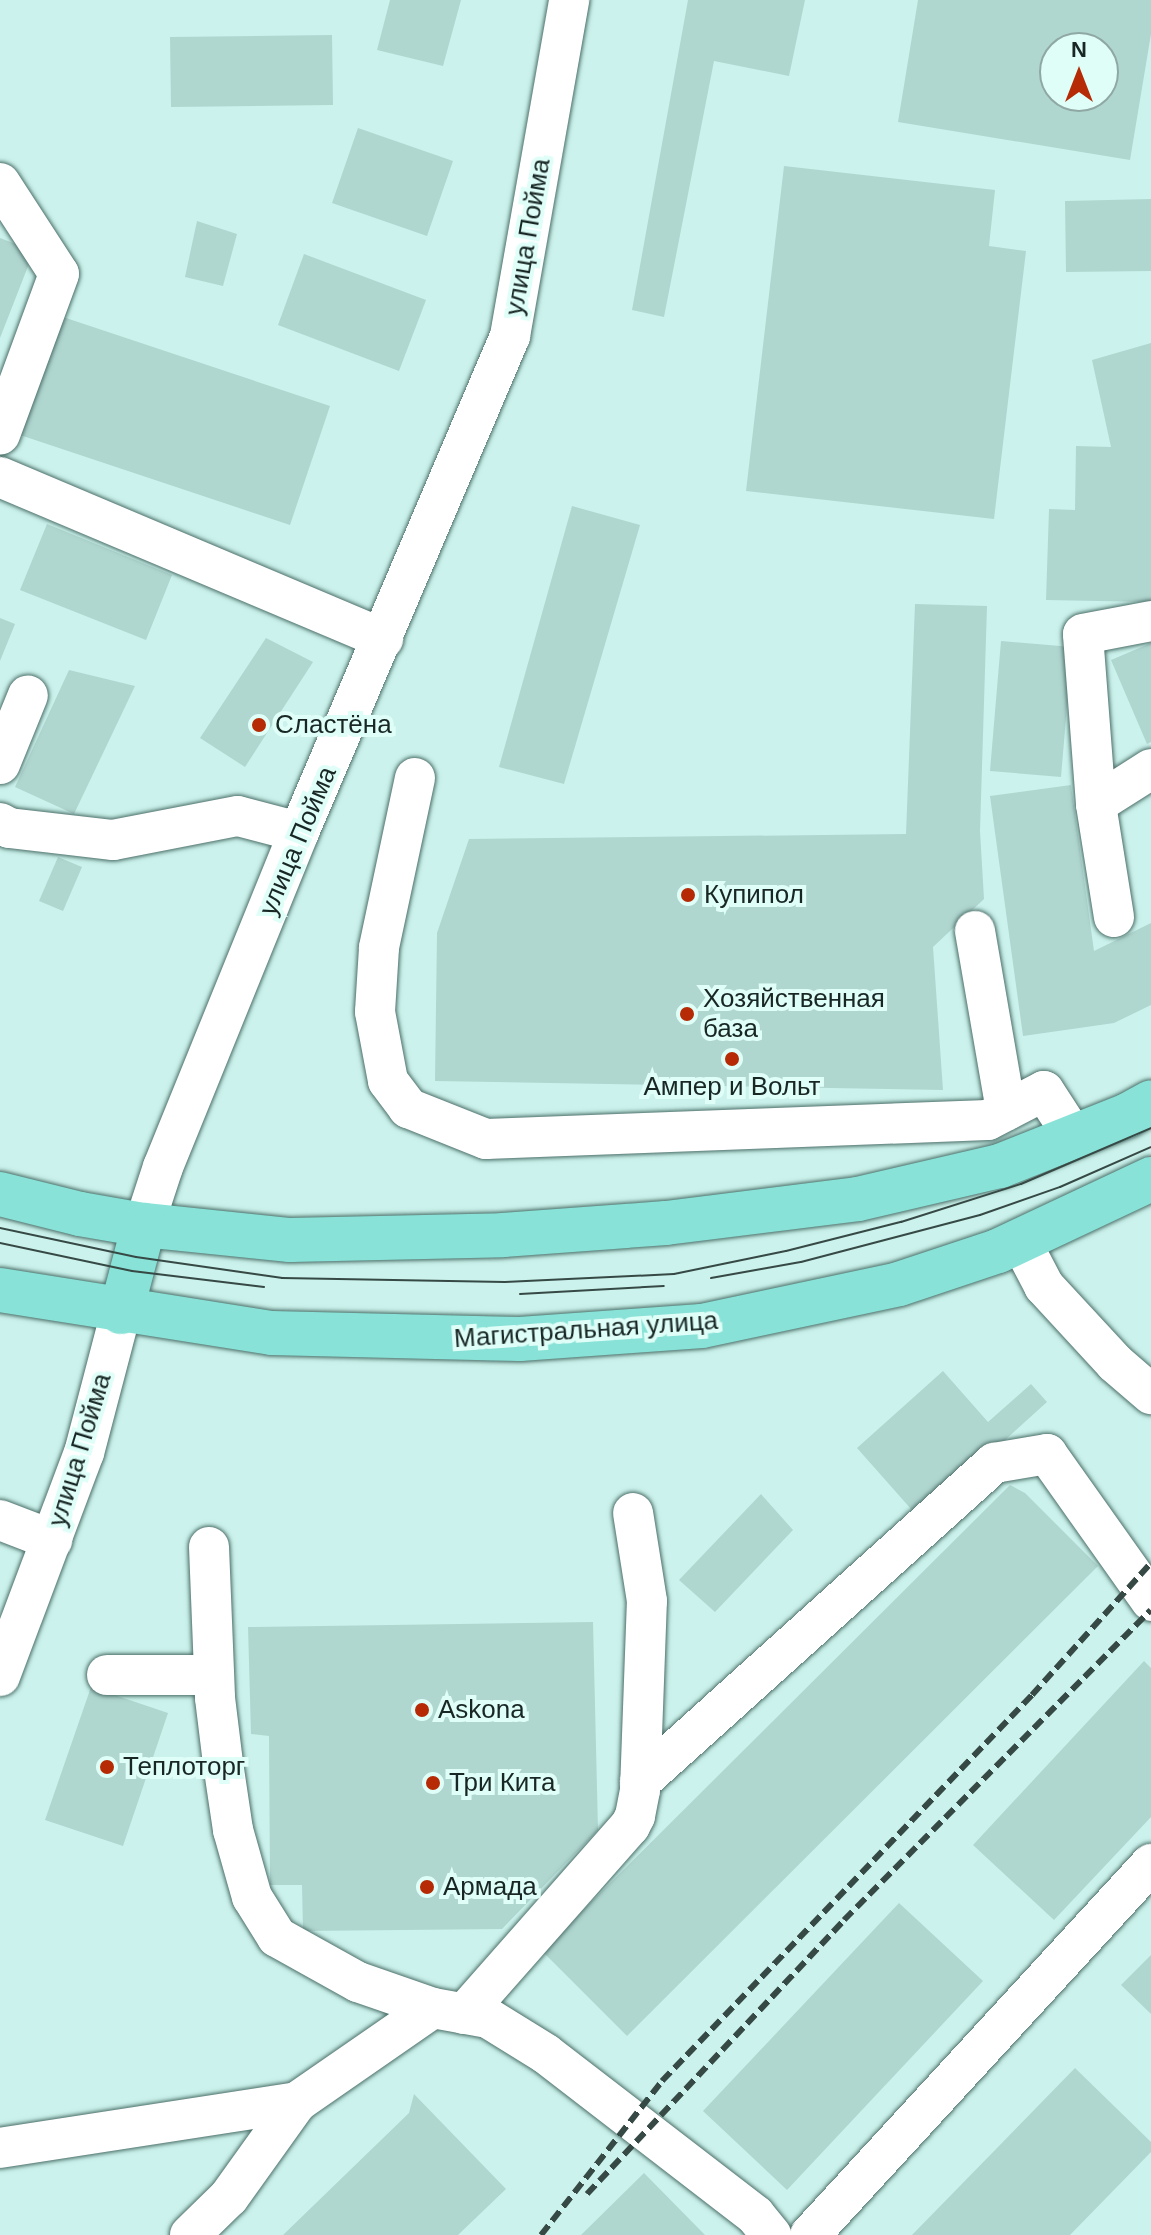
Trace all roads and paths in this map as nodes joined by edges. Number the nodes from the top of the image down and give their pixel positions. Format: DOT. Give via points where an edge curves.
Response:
graph roads {
  1 [pos="569,0"];
  2 [pos="0,183"];
  3 [pos="0,434"];
  4 [pos="0,477"];
  5 [pos="1151,621"];
  6 [pos="383,639"];
  7 [pos="28,695"];
  8 [pos="0,764"];
  9 [pos="1151,769"];
  10 [pos="415,778"];
  11 [pos="1096,804"];
  12 [pos="0,823"];
  13 [pos="299,832"];
  14 [pos="1114,917"];
  15 [pos="975,931"];
  16 [pos="1151,1102"];
  17 [pos="1006,1110"];
  18 [pos="1074,1137"];
  19 [pos="1151,1179"];
  20 [pos="0,1194"];
  21 [pos="144,1225"];
  22 [pos="1020,1240"];
  23 [pos="0,1290"];
  24 [pos="121,1312"];
  25 [pos="1151,1394"];
  26 [pos="633,1513"];
  27 [pos="0,1520"];
  28 [pos="52,1540"];
  29 [pos="209,1547"];
  30 [pos="1151,1601"];
  31 [pos="107,1675"];
  32 [pos="214,1675"];
  33 [pos="0,1676"];
  34 [pos="640,1782"];
  35 [pos="1151,1864"];
  36 [pos="449,2011"];
  37 [pos="297,2102"];
  38 [pos="0,2148"];
  39 [pos="190,2235"];
  40 [pos="771,2235"];
  41 [pos="810,2235"];
  1 -- 6 [label="street, улица Пойма" via="510,336"];
  2 -- 3 [label="street" via="59,274"];
  4 -- 6 [label="street"];
  5 -- 11 [label="street" via="1083,634"];
  6 -- 13 [label="street, улица Пойма"];
  7 -- 8 [label="street"];
  9 -- 11 [label="street"];
  10 -- 17 [label="street" via="379,948 375,1012 388,1081 408,1108 486,1139 988,1120"];
  11 -- 14 [label="street"];
  12 -- 13 [label="street" via="113,840 238,816"];
  13 -- 21 [label="street, улица Пойма"];
  15 -- 17 [label="street"];
  16 -- 18 [label="main road"];
  17 -- 18 [label="street" via="1044,1091"];
  18 -- 21 [label="main road" via="1000,1166 858,1199 666,1223 503,1235 290,1240"];
  19 -- 22 [label="main road, Магистральная улица"];
  20 -- 21 [label="main road"];
  21 -- 24 [label="main road, улица Пойма"];
  22 -- 24 [label="main road, Магистральная улица" via="899,1284 702,1326 433,1340 271,1333"];
  22 -- 25 [label="street" via="1044,1286"];
  23 -- 24 [label="main road, Магистральная улица"];
  24 -- 28 [label="street, улица Пойма" via="84,1453"];
  26 -- 34 [label="street" via="647,1601"];
  27 -- 28 [label="street"];
  28 -- 33 [label="street, улица Пойма"];
  29 -- 32 [label="street"];
  30 -- 34 [label="street" via="1047,1454 994,1463"];
  31 -- 32 [label="street"];
  32 -- 36 [label="street" via="233,1830 252,1897 277,1937 358,1982"];
  34 -- 36 [label="street" via="630,1826"];
  35 -- 41 [label="street"];
  36 -- 37 [label="street"];
  36 -- 40 [label="street" via="488,2018 546,2054 755,2215"];
  37 -- 38 [label="street"];
  37 -- 39 [label="street" via="229,2197"];
}
